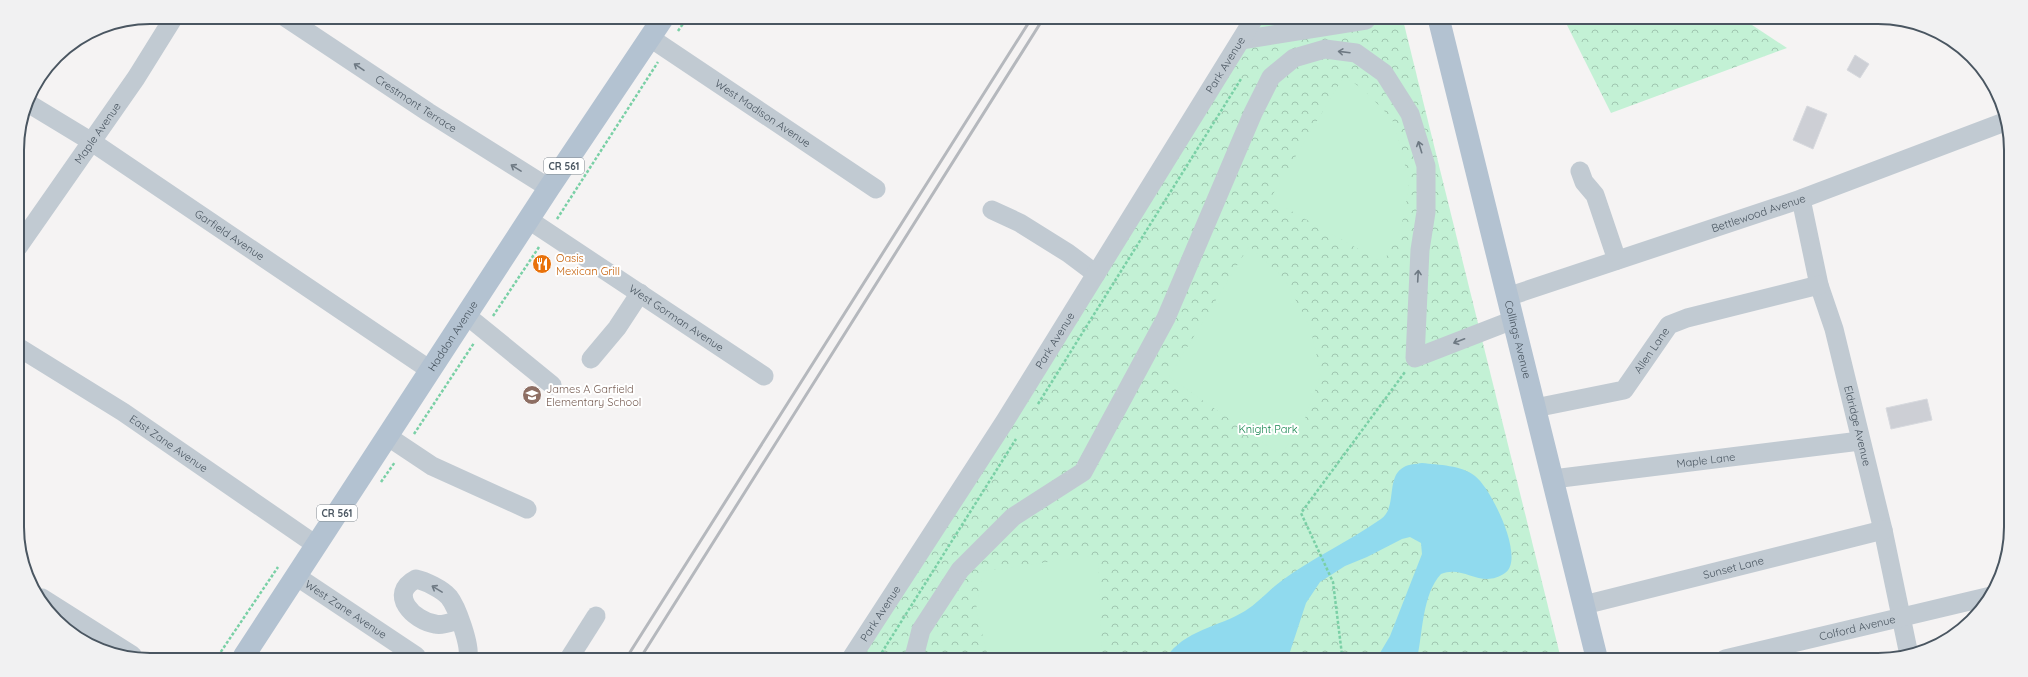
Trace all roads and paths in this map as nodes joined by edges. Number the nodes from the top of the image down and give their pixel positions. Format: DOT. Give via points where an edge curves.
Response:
graph roads {
  1 [pos="170,24"];
  2 [pos="296,24"];
  3 [pos="659,24"];
  4 [pos="1250,24"];
  5 [pos="1341,24"];
  6 [pos="1440,24"];
  7 [pos="649,37"];
  8 [pos="1240,40"];
  9 [pos="667,49"];
  10 [pos="1241,79"];
  11 [pos="32,106"];
  12 [pos="2001,122"];
  13 [pos="92,142"];
  14 [pos="1580,171"];
  15 [pos="549,188"];
  16 [pos="876,189"];
  17 [pos="1801,199"];
  18 [pos="992,210"];
  19 [pos="529,220"];
  20 [pos="549,232"];
  21 [pos="24,238"];
  22 [pos="1617,260"];
  23 [pos="1096,274"];
  24 [pos="1819,285"];
  25 [pos="640,293"];
  26 [pos="1507,297"];
  27 [pos="466,315"];
  28 [pos="1513,320"];
  29 [pos="484,328"];
  30 [pos="24,351"];
  31 [pos="1415,358"];
  32 [pos="591,359"];
  33 [pos="430,370"];
  34 [pos="764,376"];
  35 [pos="552,385"];
  36 [pos="1035,408"];
  37 [pos="1535,408"];
  38 [pos="1018,435"];
  39 [pos="1860,441"];
  40 [pos="396,442"];
  41 [pos="1552,479"];
  42 [pos="378,488"];
  43 [pos="527,509"];
  44 [pos="1883,530"];
  45 [pos="316,545"];
  46 [pos="289,568"];
  47 [pos="1982,598"];
  48 [pos="49,602"];
  49 [pos="1584,605"];
  50 [pos="596,616"];
  51 [pos="1900,618"];
  52 [pos="459,620"];
  53 [pos="123,650"];
  54 [pos="1908,650"];
  55 [pos="220,653"];
  56 [pos="246,653"];
  57 [pos="412,653"];
  58 [pos="468,653"];
  59 [pos="572,653"];
  60 [pos="855,653"];
  61 [pos="882,653"];
  62 [pos="915,653"];
  63 [pos="1342,653"];
  64 [pos="1596,653"];
  65 [pos="1751,653"];
  1 -- 13 [label="street, Maple Avenue"];
  15 -- 2 [label="street, Crestmont Terrace, one-way"];
  3 -- 7 [label="main road, Haddon Avenue / CR 561"];
  4 -- 8 [label="street, Park Avenue"];
  5 -- 8 [label="street"];
  6 -- 26 [label="main road, Collings Avenue"];
  7 -- 9 [label="street, West Madison Avenue"];
  7 -- 15 [label="main road, Haddon Avenue / CR 561"];
  8 -- 23 [label="street, Park Avenue"];
  9 -- 16 [label="street, West Madison Avenue"];
  9 -- 20 [label="path"];
  10 -- 36 [label="path"];
  11 -- 13 [label="street, Garfield Avenue"];
  12 -- 17 [label="street, Bettlewood Avenue"];
  13 -- 21 [label="street, Maple Avenue"];
  13 -- 33 [label="street, Garfield Avenue"];
  14 -- 22 [label="street" via="1584,182 1594,195"];
  15 -- 19 [label="main road, Haddon Avenue / CR 561"];
  17 -- 22 [label="street, Bettlewood Avenue"];
  17 -- 24 [label="street, Eldridge Avenue"];
  18 -- 23 [label="street" via="1020,223"];
  19 -- 20 [label="street, West Gorman Avenue"];
  19 -- 27 [label="main road, Haddon Avenue / CR 561"];
  20 -- 25 [label="street, West Gorman Avenue"];
  20 -- 29 [label="path"];
  22 -- 26 [label="street, Bettlewood Avenue"];
  23 -- 60 [label="street, Park Avenue" via="1005,421"];
  24 -- 37 [label="street, Allen Lane" via="1687,318 1669,325 1624,390"];
  24 -- 39 [label="street, Eldridge Avenue" via="1834,329"];
  25 -- 32 [label="street" via="617,328"];
  25 -- 34 [label="street, West Gorman Avenue"];
  26 -- 28 [label="main road, Collings Avenue"];
  27 -- 29 [label="street"];
  27 -- 33 [label="main road, Haddon Avenue / CR 561"];
  28 -- 31 [label="street, one-way"];
  28 -- 37 [label="main road, Collings Avenue"];
  29 -- 35 [label="street"];
  29 -- 40 [label="path"];
  30 -- 45 [label="street, East Zane Avenue" via="123,412"];
  31 -- 62 [label="street, one-way" via="1420,250 1426,212 1426,166 1410,114 1384,73 1356,53 1325,49 1294,58 1271,77 1252,113 1166,318 1083,472 1013,517 960,570 921,630"];
  31 -- 63 [label="path" via="1301,513 1333,582"];
  33 -- 40 [label="main road, Haddon Avenue / CR 561"];
  37 -- 41 [label="main road, Collings Avenue"];
  38 -- 61 [label="path"];
  39 -- 41 [label="street, Maple Lane"];
  39 -- 44 [label="street, Eldridge Avenue"];
  40 -- 42 [label="path"];
  40 -- 43 [label="street" via="432,466"];
  40 -- 45 [label="main road, Haddon Avenue / CR 561"];
  41 -- 49 [label="main road, Collings Avenue"];
  44 -- 49 [label="street, Sunset Lane"];
  44 -- 51 [label="street, Eldridge Avenue"];
  45 -- 46 [label="main road, Haddon Avenue / CR 561"];
  46 -- 55 [label="path"];
  46 -- 56 [label="main road, Haddon Avenue / CR 561"];
  46 -- 57 [label="street, West Zane Avenue"];
  47 -- 51 [label="street, Colford Avenue"];
  48 -- 53 [label="street"];
  49 -- 64 [label="main road, Collings Avenue"];
  50 -- 59 [label="street"];
  51 -- 54 [label="street, Eldridge Avenue"];
  51 -- 65 [label="street, Colford Avenue"];
  52 -- 58 [label="street" via="468,642"];
}
